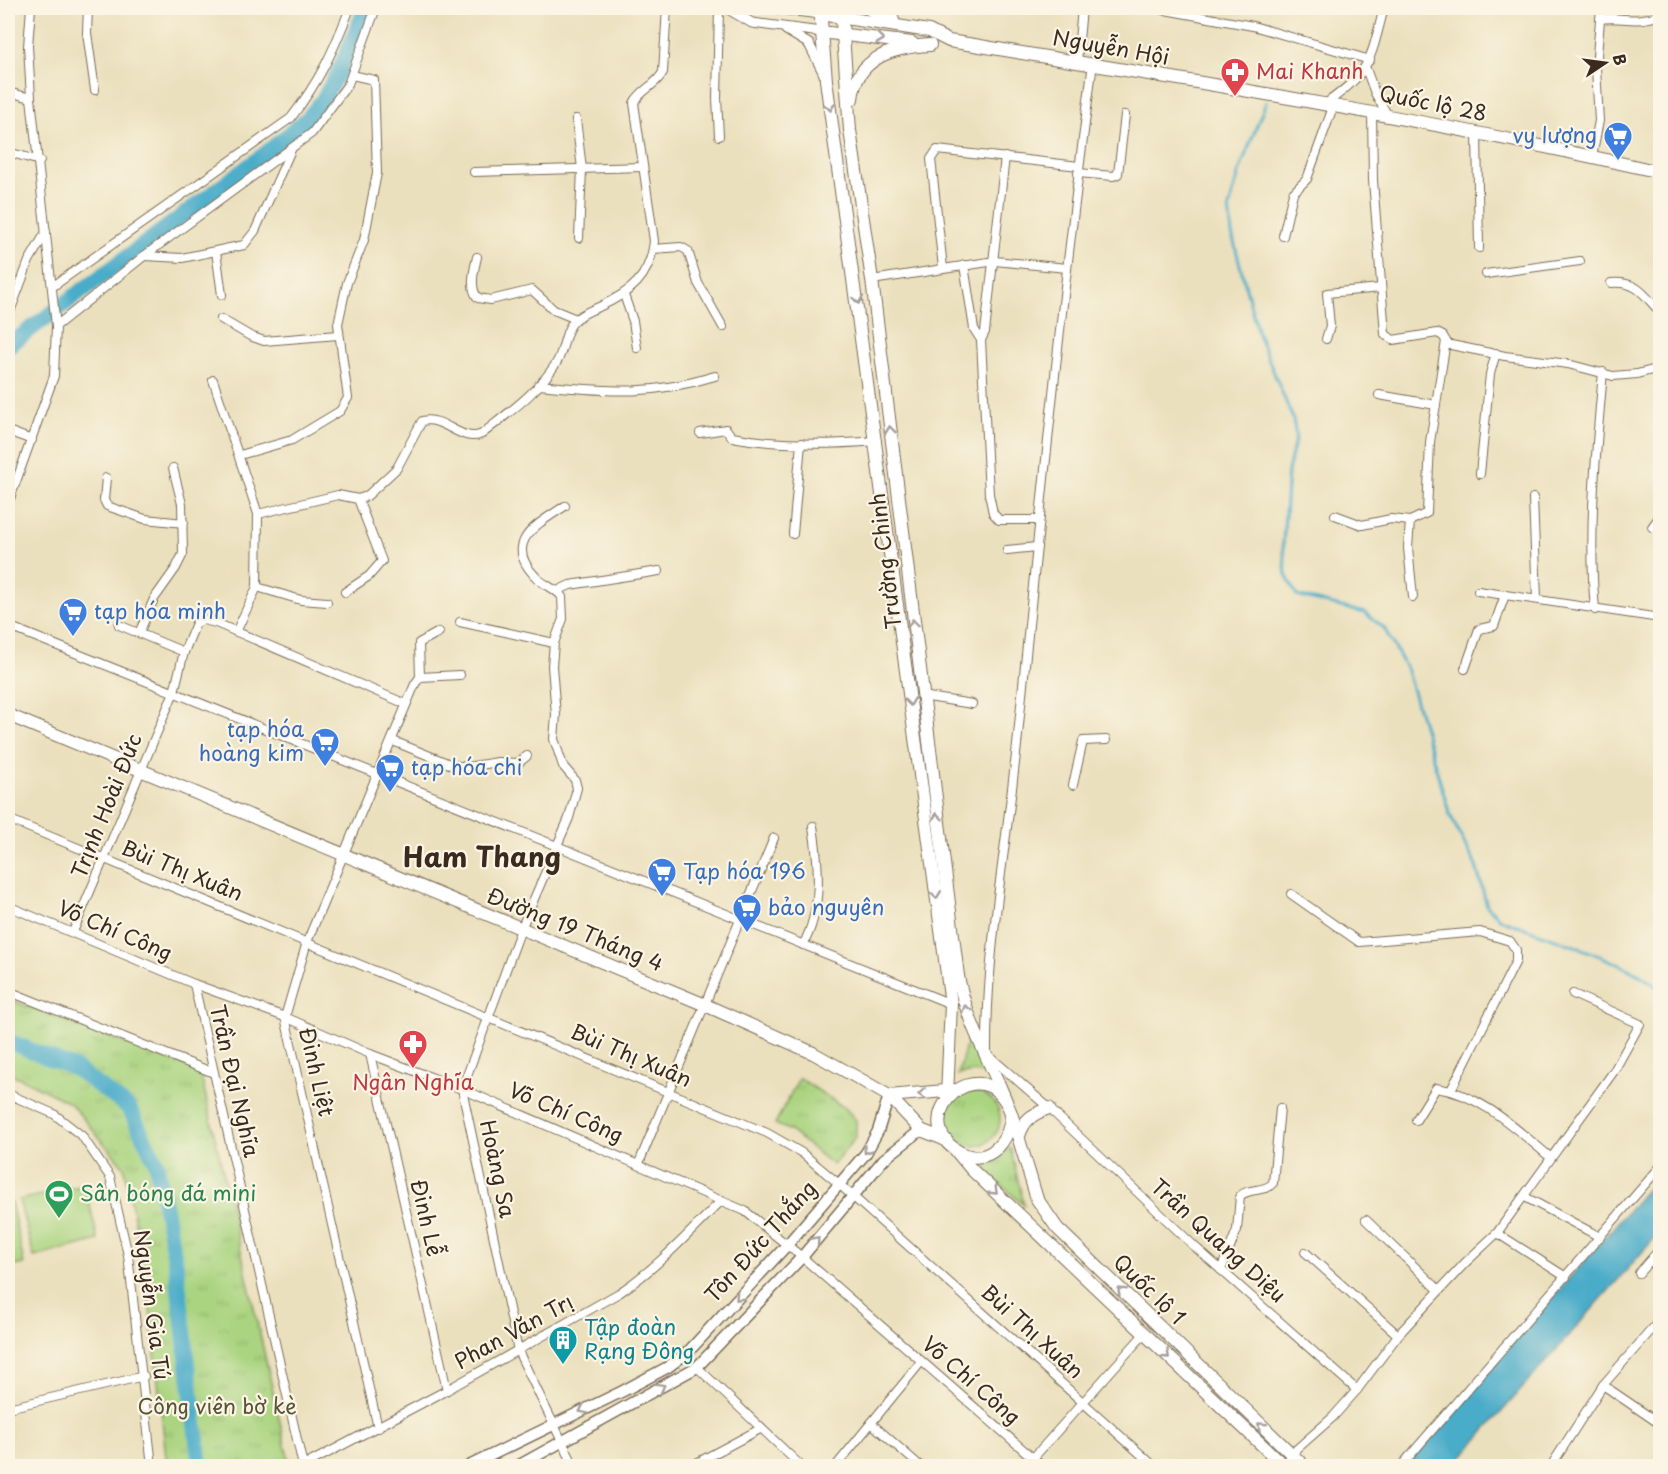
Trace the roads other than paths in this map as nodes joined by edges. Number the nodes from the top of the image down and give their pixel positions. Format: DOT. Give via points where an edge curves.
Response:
graph roads {
  1 [pos="31,8"];
  2 [pos="88,8"];
  3 [pos="350,8"];
  4 [pos="376,8"];
  5 [pos="667,8"];
  6 [pos="714,8"];
  7 [pos="738,8"];
  8 [pos="771,8"];
  9 [pos="867,8"];
  10 [pos="1082,8"];
  11 [pos="1155,8"];
  12 [pos="1384,8"];
  13 [pos="1601,8"];
  14 [pos="723,9"];
  15 [pos="820,11"];
  16 [pos="841,12"];
  17 [pos="1659,15"];
  18 [pos="1600,19"];
  19 [pos="778,27"];
  20 [pos="929,31"];
  21 [pos="821,32"];
  22 [pos="843,34"];
  23 [pos="949,41"];
  24 [pos="930,45"];
  25 [pos="1370,60"];
  26 [pos="1077,62"];
  27 [pos="1093,63"];
  28 [pos="1366,69"];
  29 [pos="352,75"];
  30 [pos="826,80"];
  31 [pos="95,90"];
  32 [pos="8,92"];
  33 [pos="1267,95"];
  34 [pos="31,98"];
  35 [pos="1328,106"];
  36 [pos="1372,112"];
  37 [pos="1125,115"];
  38 [pos="1388,116"];
  39 [pos="576,119"];
  40 [pos="850,130"];
  41 [pos="1477,132"];
  42 [pos="719,136"];
  43 [pos="291,148"];
  44 [pos="8,152"];
  45 [pos="1592,156"];
  46 [pos="1005,158"];
  47 [pos="40,162"];
  48 [pos="644,167"];
  49 [pos="582,169"];
  50 [pos="1078,170"];
  51 [pos="474,172"];
  52 [pos="1660,172"];
  53 [pos="46,232"];
  54 [pos="1283,236"];
  55 [pos="579,238"];
  56 [pos="1479,248"];
  57 [pos="653,249"];
  58 [pos="216,251"];
  59 [pos="144,256"];
  60 [pos="477,258"];
  61 [pos="995,261"];
  62 [pos="1580,261"];
  63 [pos="964,265"];
  64 [pos="943,268"];
  65 [pos="1067,268"];
  66 [pos="1486,273"];
  67 [pos="872,280"];
  68 [pos="1611,283"];
  69 [pos="52,287"];
  70 [pos="1381,288"];
  71 [pos="222,295"];
  72 [pos="624,295"];
  73 [pos="1660,312"];
  74 [pos="8,317"];
  75 [pos="221,318"];
  76 [pos="576,319"];
  77 [pos="57,326"];
  78 [pos="723,327"];
  79 [pos="338,336"];
  80 [pos="1326,339"];
  81 [pos="981,340"];
  82 [pos="1446,344"];
  83 [pos="637,348"];
  84 [pos="1496,353"];
  85 [pos="1660,368"];
  86 [pos="1603,372"];
  87 [pos="715,376"];
  88 [pos="213,380"];
  89 [pos="538,385"];
  90 [pos="1379,396"];
  91 [pos="1436,405"];
  92 [pos="8,431"];
  93 [pos="700,433"];
  94 [pos="32,440"];
  95 [pos="877,441"];
  96 [pos="801,443"];
  97 [pos="240,455"];
  98 [pos="173,468"];
  99 [pos="1480,474"];
  100 [pos="106,478"];
  101 [pos="1533,498"];
  102 [pos="358,499"];
  103 [pos="8,504"];
  104 [pos="565,506"];
  105 [pos="258,514"];
  106 [pos="1335,515"];
  107 [pos="1660,516"];
  108 [pos="1040,520"];
  109 [pos="1410,521"];
  110 [pos="184,523"];
  111 [pos="1652,527"];
  112 [pos="794,534"];
  113 [pos="1036,547"];
  114 [pos="1007,550"];
  115 [pos="659,571"];
  116 [pos="257,587"];
  117 [pos="557,591"];
  118 [pos="1478,591"];
  119 [pos="345,592"];
  120 [pos="1505,595"];
  121 [pos="1413,597"];
  122 [pos="1537,600"];
  123 [pos="327,602"];
  124 [pos="1595,610"];
  125 [pos="1660,618"];
  126 [pos="460,622"];
  127 [pos="119,625"];
  128 [pos="8,626"];
  129 [pos="236,632"];
  130 [pos="439,632"];
  131 [pos="139,633"];
  132 [pos="554,643"];
  133 [pos="184,652"];
  134 [pos="1465,669"];
  135 [pos="459,675"];
  136 [pos="420,677"];
  137 [pos="174,692"];
  138 [pos="922,696"];
  139 [pos="406,704"];
  140 [pos="972,704"];
  141 [pos="8,715"];
  142 [pos="1106,740"];
  143 [pos="393,741"];
  144 [pos="528,756"];
  145 [pos="140,772"];
  146 [pos="379,774"];
  147 [pos="1073,785"];
  148 [pos="8,819"];
  149 [pos="813,826"];
  150 [pos="774,838"];
  151 [pos="558,846"];
  152 [pos="343,856"];
  153 [pos="105,859"];
  154 [pos="1291,894"];
  155 [pos="8,906"];
  156 [pos="740,920"];
  157 [pos="521,929"];
  158 [pos="73,933"];
  159 [pos="307,942"];
  160 [pos="803,945"];
  161 [pos="194,984"];
  162 [pos="8,991"];
  163 [pos="1573,994"];
  164 [pos="703,1004"];
  165 [pos="951,1004"];
  166 [pos="285,1017"];
  167 [pos="490,1018"];
  168 [pos="370,1054"];
  169 [pos="987,1054"];
  170 [pos="214,1073"];
  171 [pos="462,1089"];
  172 [pos="1451,1090"];
  173 [pos="669,1091"];
  174 [pos="950,1093"];
  175 [pos="8,1094"];
  176 [pos="888,1096"];
  177 [pos="1009,1107"];
  178 [pos="1049,1108"];
  179 [pos="1280,1108"];
  180 [pos="1416,1120"];
  181 [pos="921,1130"];
  182 [pos="1019,1136"];
  183 [pos="950,1144"];
  184 [pos="1550,1157"];
  185 [pos="639,1163"];
  186 [pos="1660,1167"];
  187 [pos="839,1184"];
  188 [pos="853,1197"];
  189 [pos="1525,1197"];
  190 [pos="722,1200"];
  191 [pos="1366,1220"];
  192 [pos="1497,1233"];
  193 [pos="1600,1237"];
  194 [pos="788,1245"];
  195 [pos="1660,1249"];
  196 [pos="1305,1252"];
  197 [pos="802,1257"];
  198 [pos="1221,1269"];
  199 [pos="1639,1273"];
  200 [pos="1566,1277"];
  201 [pos="1440,1290"];
  202 [pos="1660,1320"];
  203 [pos="1144,1334"];
  204 [pos="1398,1335"];
  205 [pos="518,1350"];
  206 [pos="921,1362"];
  207 [pos="697,1367"];
  208 [pos="144,1376"];
  209 [pos="1603,1385"];
  210 [pos="447,1390"];
  211 [pos="1357,1390"];
  212 [pos="1083,1402"];
  213 [pos="8,1408"];
  214 [pos="871,1423"];
  215 [pos="1660,1424"];
  216 [pos="552,1425"];
  217 [pos="378,1428"];
  218 [pos="760,1429"];
  219 [pos="561,1443"];
  220 [pos="1290,1455"];
  221 [pos="1034,1458"];
  222 [pos="1554,1465"];
  223 [pos="303,1466"];
  224 [pos="152,1467"];
  225 [pos="469,1467"];
  226 [pos="518,1467"];
  227 [pos="573,1467"];
  228 [pos="690,1467"];
  229 [pos="801,1467"];
  230 [pos="836,1467"];
  231 [pos="920,1467"];
  232 [pos="1026,1467"];
  233 [pos="1042,1467"];
  234 [pos="1154,1467"];
  235 [pos="1284,1467"];
  236 [pos="1304,1467"];
  237 [pos="1401,1467"];
  1 -- 34 [label="street"];
  2 -- 31 [label="street" via="87,33"];
  3 -- 69 [label="street" via="317,84 291,118"];
  4 -- 29 [label="street"];
  5 -- 48 [label="street" via="663,72 639,93 634,103"];
  6 -- 14 [label="street, Nguyễn Hội"];
  7 -- 14 [label="street, Nguyễn Hội"];
  8 -- 15 [label="street, Nguyễn Hội"];
  9 -- 20 [label="main road"];
  10 -- 26 [label="street"];
  11 -- 25 [label="street" via="1253,26"];
  12 -- 25 [label="street"];
  13 -- 18 [label="street"];
  14 -- 19 [label="street, Nguyễn Hội" via="752,23"];
  14 -- 42 [label="street" via="717,98"];
  15 -- 16 [label="main road, Nguyễn Hội"];
  15 -- 21 [label="main road, Trường Chinh"];
  16 -- 20 [label="main road, Nguyễn Hội"];
  16 -- 22 [label="main road, Trường Chinh"];
  17 -- 18 [label="street" via="1636,21"];
  18 -- 45 [label="street" via="1596,68 1599,121"];
  19 -- 21 [label="street, Nguyễn Hội"];
  19 -- 30 [label="street" via="809,44"];
  20 -- 23 [label="main road, Nguyễn Hội"];
  21 -- 22 [label="main road, Nguyễn Hội"];
  21 -- 30 [label="main road, Trường Chinh"];
  22 -- 24 [label="main road, Nguyễn Hội, one-way"];
  22 -- 40 [label="main road, Trường Chinh"];
  23 -- 24 [label="main road, Nguyễn Hội"];
  23 -- 26 [label="main road, Nguyễn Hội"];
  24 -- 40 [label="main road" via="898,49 865,66 853,90"];
  25 -- 28 [label="street"];
  26 -- 27 [label="main road, Nguyễn Hội"];
  27 -- 33 [label="main road, Nguyễn Hội"];
  27 -- 50 [label="street"];
  28 -- 35 [label="street"];
  28 -- 38 [label="street"];
  29 -- 43 [label="street" via="312,133"];
  29 -- 79 [label="street" via="374,80 377,173 364,240 339,308"];
  30 -- 95 [label="main road, Trường Chinh, one-way"];
  32 -- 34 [label="street"];
  33 -- 35 [label="main road, Quốc lộ 28"];
  34 -- 47 [label="street"];
  35 -- 36 [label="main road, Quốc lộ 28"];
  35 -- 54 [label="street" via="1307,179 1293,193"];
  36 -- 38 [label="main road, Quốc lộ 28"];
  36 -- 70 [label="street"];
  37 -- 50 [label="street" via="1118,174"];
  38 -- 41 [label="main road, Quốc lộ 28"];
  39 -- 49 [label="street"];
  40 -- 67 [label="main road, Trường Chinh"];
  41 -- 45 [label="main road, Quốc lộ 28"];
  41 -- 56 [label="street"];
  43 -- 58 [label="street" via="249,240 237,248"];
  43 -- 59 [label="street"];
  44 -- 47 [label="street"];
  45 -- 52 [label="main road, Quốc lộ 28"];
  46 -- 50 [label="street"];
  46 -- 61 [label="street"];
  46 -- 64 [label="street" via="942,150 932,154"];
  47 -- 53 [label="street"];
  48 -- 49 [label="street"];
  48 -- 57 [label="street"];
  49 -- 51 [label="street"];
  49 -- 55 [label="street"];
  50 -- 65 [label="street"];
  53 -- 69 [label="street"];
  53 -- 74 [label="street" via="29,261"];
  57 -- 72 [label="street" via="646,269"];
  57 -- 78 [label="street" via="688,251 698,283"];
  58 -- 59 [label="street" via="182,258"];
  58 -- 71 [label="street"];
  59 -- 77 [label="street"];
  60 -- 76 [label="street" via="473,277 478,298 491,300 532,290 554,310"];
  61 -- 63 [label="street"];
  61 -- 65 [label="street"];
  61 -- 81 [label="street"];
  62 -- 66 [label="street"];
  63 -- 64 [label="street"];
  63 -- 81 [label="street" via="974,329"];
  64 -- 67 [label="street"];
  65 -- 108 [label="street"];
  138 -- 67 [label="main road, Trường Chinh, one-way"];
  68 -- 73 [label="street" via="1626,282 1638,288"];
  69 -- 77 [label="street"];
  70 -- 80 [label="street" via="1327,293 1330,326"];
  70 -- 82 [label="street" via="1386,337 1393,340 1437,333"];
  72 -- 76 [label="street"];
  72 -- 83 [label="street"];
  75 -- 79 [label="street" via="264,341"];
  76 -- 89 [label="street" via="560,358"];
  77 -- 94 [label="street" via="54,375"];
  79 -- 97 [label="street" via="348,398 340,411 284,444"];
  81 -- 108 [label="street" via="993,513 1005,522"];
  82 -- 84 [label="street"];
  82 -- 91 [label="street"];
  84 -- 86 [label="street"];
  84 -- 99 [label="street" via="1490,374"];
  85 -- 86 [label="street" via="1622,376"];
  86 -- 124 [label="street" via="1591,513"];
  87 -- 89 [label="street" via="680,387 643,392"];
  88 -- 97 [label="street"];
  89 -- 102 [label="street" via="477,436 422,421 392,475"];
  90 -- 91 [label="street"];
  91 -- 109 [label="street" via="1430,442 1429,509 1424,516"];
  92 -- 94 [label="street"];
  93 -- 96 [label="street" via="726,429 739,438"];
  94 -- 103 [label="street"];
  95 -- 96 [label="street"];
  95 -- 165 [label="main road, Trường Chinh, one-way"];
  96 -- 112 [label="street"];
  97 -- 105 [label="street"];
  98 -- 110 [label="street"];
  100 -- 110 [label="street" via="107,506 146,519"];
  101 -- 122 [label="street"];
  102 -- 105 [label="street" via="338,495"];
  102 -- 119 [label="street" via="382,561 369,576"];
  104 -- 117 [label="street" via="527,532 522,547 534,576"];
  105 -- 116 [label="street"];
  106 -- 109 [label="street" via="1362,525 1391,519"];
  107 -- 111 [label="street"];
  108 -- 113 [label="street"];
  109 -- 121 [label="street"];
  110 -- 131 [label="street" via="181,560 154,599"];
  113 -- 114 [label="street"];
  113 -- 169 [label="street" via="987,1002"];
  115 -- 117 [label="street" via="570,585"];
  116 -- 123 [label="street" via="301,600"];
  116 -- 129 [label="street"];
  117 -- 132 [label="street" via="562,597 563,613"];
  118 -- 120 [label="street"];
  120 -- 122 [label="street"];
  120 -- 134 [label="street" via="1494,626 1479,629"];
  122 -- 124 [label="street"];
  124 -- 125 [label="street"];
  126 -- 132 [label="street"];
  127 -- 131 [label="street"];
  128 -- 137 [label="street"];
  129 -- 133 [label="street, Trịnh Hoài Đức" via="203,620 196,623"];
  129 -- 139 [label="street"];
  130 -- 136 [label="street" via="419,643"];
  131 -- 133 [label="street"];
  132 -- 151 [label="street" via="554,739 563,766 577,784"];
  133 -- 137 [label="street, Trịnh Hoài Đức"];
  135 -- 136 [label="street"];
  136 -- 139 [label="street, Đinh Liệt"];
  137 -- 145 [label="street, Trịnh Hoài Đức"];
  137 -- 146 [label="street"];
  138 -- 140 [label="street"];
  169 -- 138 [label="main road, Trường Chinh, one-way" via="970,1023 958,976"];
  139 -- 143 [label="street, Đinh Liệt"];
  141 -- 145 [label="main road, Đường 19 Tháng 4"];
  142 -- 147 [label="street" via="1083,741"];
  143 -- 144 [label="street" via="466,767 518,763"];
  143 -- 146 [label="street, Đinh Liệt"];
  145 -- 152 [label="main road, Đường 19 Tháng 4"];
  145 -- 153 [label="street, Trịnh Hoài Đức"];
  146 -- 151 [label="street"];
  146 -- 152 [label="street, Đinh Liệt"];
  148 -- 153 [label="street, Bùi Thị Xuân"];
  149 -- 160 [label="street" via="818,857 817,900"];
  150 -- 156 [label="street"];
  151 -- 156 [label="street"];
  151 -- 157 [label="street"];
  152 -- 157 [label="main road, Đường 19 Tháng 4"];
  152 -- 159 [label="street, Đinh Liệt"];
  153 -- 158 [label="street, Trịnh Hoài Đức"];
  153 -- 159 [label="street, Bùi Thị Xuân"];
  154 -- 172 [label="street" via="1359,942 1480,932 1510,941 1516,950 1516,962"];
  155 -- 158 [label="street, Võ Chí Công"];
  156 -- 160 [label="street"];
  156 -- 164 [label="street"];
  157 -- 164 [label="main road, Đường 19 Tháng 4"];
  157 -- 167 [label="street"];
  158 -- 161 [label="street, Võ Chí Công"];
  159 -- 166 [label="street, Đinh Liệt"];
  159 -- 167 [label="street, Bùi Thị Xuân"];
  160 -- 165 [label="street"];
  161 -- 166 [label="street, Võ Chí Công"];
  161 -- 170 [label="street, Trần Đại Nghĩa"];
  162 -- 170 [label="street"];
  163 -- 184 [label="street" via="1640,1024 1614,1071"];
  164 -- 173 [label="street"];
  164 -- 176 [label="main road, Đường 19 Tháng 4" via="813,1053"];
  165 -- 174 [label="main road, Trường Chinh"];
  166 -- 168 [label="street, Võ Chí Công"];
  166 -- 217 [label="street, Đinh Liệt"];
  167 -- 171 [label="street"];
  167 -- 173 [label="street, Bùi Thị Xuân"];
  168 -- 171 [label="street, Võ Chí Công"];
  168 -- 210 [label="street, Đinh Lễ"];
  169 -- 177 [label="main road, Trường Chinh"];
  169 -- 178 [label="street, Trần Quang Diệu"];
  170 -- 223 [label="street, Trần Đại Nghĩa"];
  171 -- 185 [label="street, Võ Chí Công"];
  171 -- 205 [label="street, Hoàng Sa"];
  172 -- 180 [label="street" via="1436,1088"];
  172 -- 184 [label="street" via="1486,1107"];
  173 -- 185 [label="street"];
  173 -- 187 [label="street, Bùi Thị Xuân" via="791,1146"];
  174 -- 176 [label="main road, one-way"];
  174 -- 177 [label="main road" via="977,1084 988,1086"];
  174 -- 183 [label="main road" via="940,1118"];
  175 -- 208 [label="street, Nguyễn Gia Tú" via="54,1114 82,1136 110,1177 128,1255"];
  176 -- 181 [label="main road, Đường 19 Tháng 4"];
  176 -- 187 [label="main road, Tôn Đức Thắng, one-way" via="878,1131 866,1153"];
  177 -- 182 [label="main road, Quốc lộ 1"];
  177 -- 183 [label="main road" via="1011,1125 1007,1137 995,1150 978,1156 965,1155"];
  178 -- 182 [label="main road" via="1023,1123"];
  178 -- 198 [label="street, Trần Quang Diệu"];
  179 -- 198 [label="street" via="1273,1183 1240,1196 1237,1230"];
  181 -- 183 [label="main road, Đường 19 Tháng 4"];
  181 -- 188 [label="main road, Tôn Đức Thắng" via="884,1160"];
  220 -- 182 [label="main road, Quốc lộ 1, one-way" via="1057,1228 1037,1199"];
  183 -- 203 [label="main road, Quốc lộ 1, one-way" via="972,1170"];
  184 -- 189 [label="street"];
  185 -- 190 [label="street, Võ Chí Công"];
  186 -- 193 [label="street"];
  187 -- 188 [label="street, Bùi Thị Xuân"];
  187 -- 194 [label="main road, Tôn Đức Thắng"];
  197 -- 188 [label="main road, Tôn Đức Thắng, one-way"];
  188 -- 212 [label="street, Bùi Thị Xuân"];
  189 -- 192 [label="street"];
  189 -- 193 [label="street"];
  190 -- 194 [label="street, Võ Chí Công" via="745,1211"];
  190 -- 205 [label="street, Phan Văn Trị" via="640,1279"];
  191 -- 201 [label="street"];
  192 -- 200 [label="street"];
  192 -- 201 [label="street"];
  193 -- 200 [label="street"];
  194 -- 197 [label="street, Võ Chí Công"];
  194 -- 216 [label="main road, Tôn Đức Thắng, one-way" via="688,1352"];
  195 -- 199 [label="street"];
  196 -- 204 [label="street"];
  197 -- 206 [label="street, Võ Chí Công"];
  197 -- 207 [label="main road, Tôn Đức Thắng"];
  198 -- 211 [label="street, Trần Quang Diệu"];
  200 -- 237 [label="street"];
  201 -- 204 [label="street"];
  202 -- 209 [label="street"];
  203 -- 212 [label="street"];
  203 -- 235 [label="main road, Quốc lộ 1, one-way"];
  204 -- 211 [label="street"];
  205 -- 210 [label="street, Phan Văn Trị"];
  205 -- 216 [label="street, Hoàng Sa"];
  206 -- 214 [label="street"];
  206 -- 221 [label="street, Võ Chí Công"];
  207 -- 218 [label="street"];
  219 -- 207 [label="main road, Tôn Đức Thắng, one-way"];
  208 -- 213 [label="street"];
  208 -- 224 [label="street, Nguyễn Gia Tú"];
  209 -- 215 [label="street"];
  209 -- 222 [label="street"];
  210 -- 217 [label="street, Phan Văn Trị"];
  211 -- 220 [label="street"];
  212 -- 221 [label="street"];
  212 -- 234 [label="street, Bùi Thị Xuân"];
  214 -- 230 [label="street"];
  214 -- 231 [label="street"];
  216 -- 219 [label="street, Hoàng Sa"];
  216 -- 225 [label="main road, Tôn Đức Thắng"];
  217 -- 223 [label="street, Phan Văn Trị"];
  218 -- 228 [label="street"];
  218 -- 229 [label="street"];
  219 -- 226 [label="main road, Tôn Đức Thắng"];
  219 -- 227 [label="street, Hoàng Sa"];
  220 -- 236 [label="main road, Quốc lộ 1"];
  221 -- 232 [label="street"];
  221 -- 233 [label="street, Võ Chí Công"];
}
